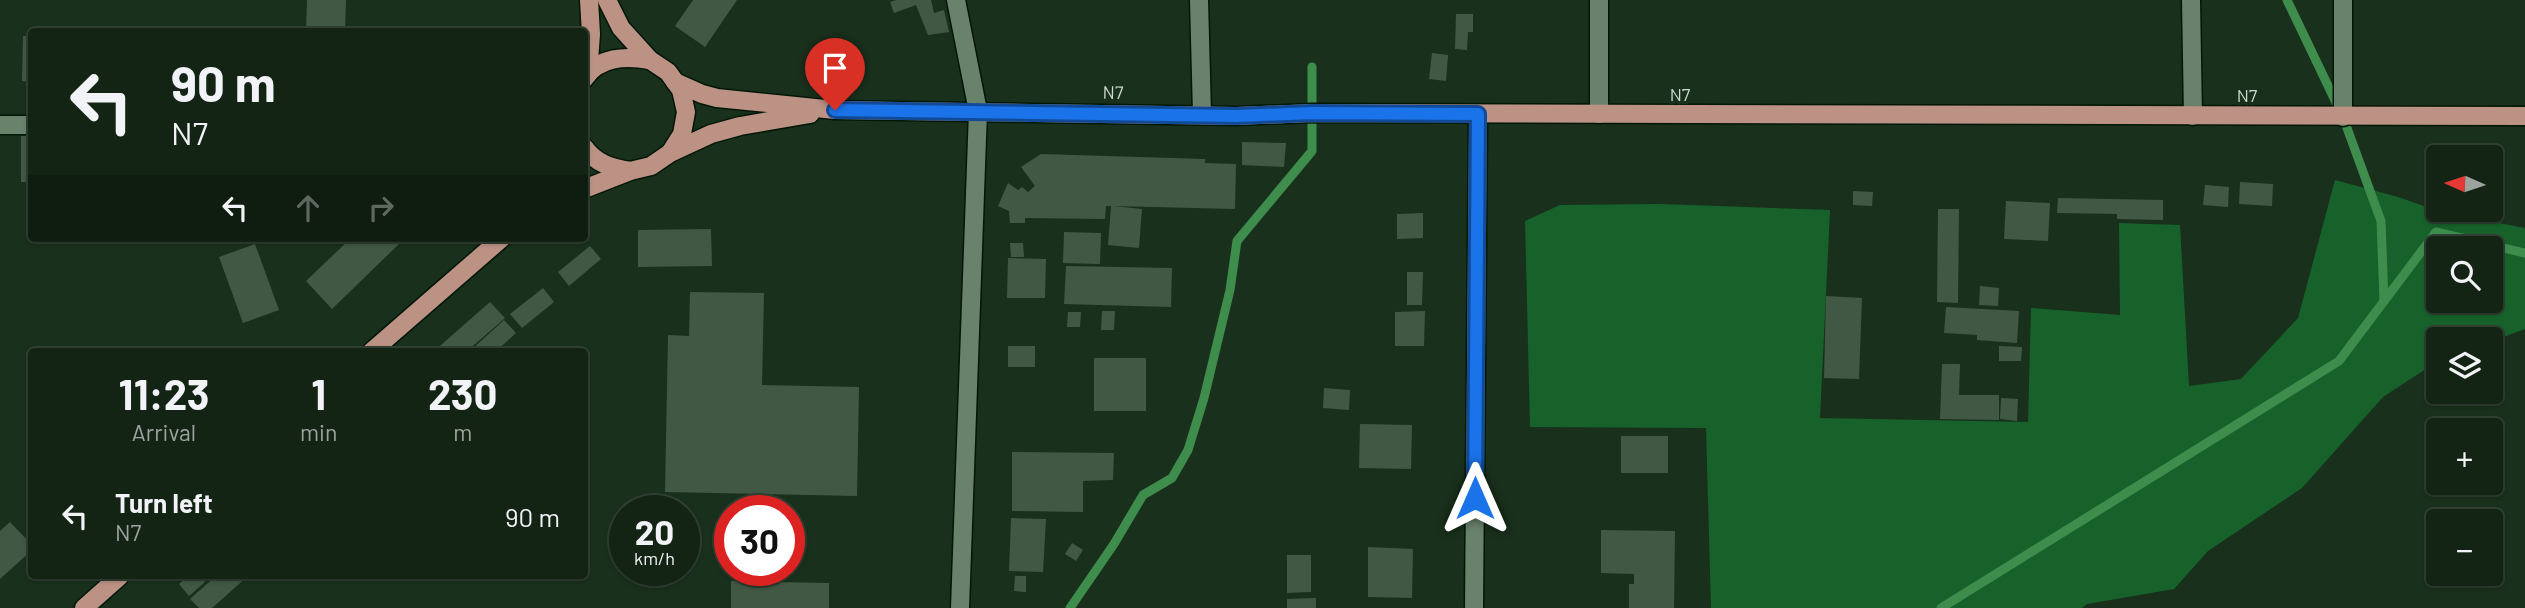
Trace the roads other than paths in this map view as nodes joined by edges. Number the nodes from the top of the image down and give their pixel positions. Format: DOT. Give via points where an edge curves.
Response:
graph roads {
  1 [pos="589,0"];
  2 [pos="607,0"];
  3 [pos="956,0"];
  4 [pos="1199,0"];
  5 [pos="1599,0"];
  6 [pos="2191,0"];
  7 [pos="2343,0"];
  8 [pos="588,59"];
  9 [pos="650,60"];
  10 [pos="588,74"];
  11 [pos="675,82"];
  12 [pos="835,110"];
  13 [pos="978,111"];
  14 [pos="1202,114"];
  15 [pos="1478,114"];
  16 [pos="1599,114"];
  17 [pos="2193,116"];
  18 [pos="2525,116"];
  19 [pos="2343,117"];
  20 [pos="0,125"];
  21 [pos="28,125"];
  22 [pos="588,152"];
  23 [pos="670,153"];
  24 [pos="630,171"];
  25 [pos="588,187"];
  26 [pos="497,242"];
  27 [pos="377,348"];
  28 [pos="117,579"];
  29 [pos="84,608"];
  30 [pos="960,608"];
  31 [pos="1474,608"];
  1 -- 8 [label="main road"];
  2 -- 9 [label="main road" via="621,28"];
  3 -- 13 [label="street"];
  4 -- 14 [label="street"];
  5 -- 16 [label="street"];
  6 -- 17 [label="street"];
  7 -- 19 [label="street"];
  9 -- 10 [label="main road" via="628,56 606,61"];
  9 -- 11 [label="main road"];
  11 -- 12 [label="main road" via="717,98"];
  11 -- 23 [label="main road" via="686,112 682,135"];
  12 -- 13 [label="main road, N7"];
  12 -- 23 [label="main road" via="740,126"];
  13 -- 14 [label="main road, N7"];
  13 -- 30 [label="street"];
  14 -- 15 [label="main road, N7"];
  15 -- 16 [label="main road, N7"];
  15 -- 31 [label="street"];
  16 -- 17 [label="main road, N7"];
  17 -- 19 [label="main road, N7"];
  18 -- 19 [label="main road, N7"];
  20 -- 21 [label="street"];
  22 -- 24 [label="main road" via="608,167"];
  23 -- 24 [label="main road" via="651,166"];
  24 -- 25 [label="main road"];
  26 -- 27 [label="main road"];
  28 -- 29 [label="main road"];
}
